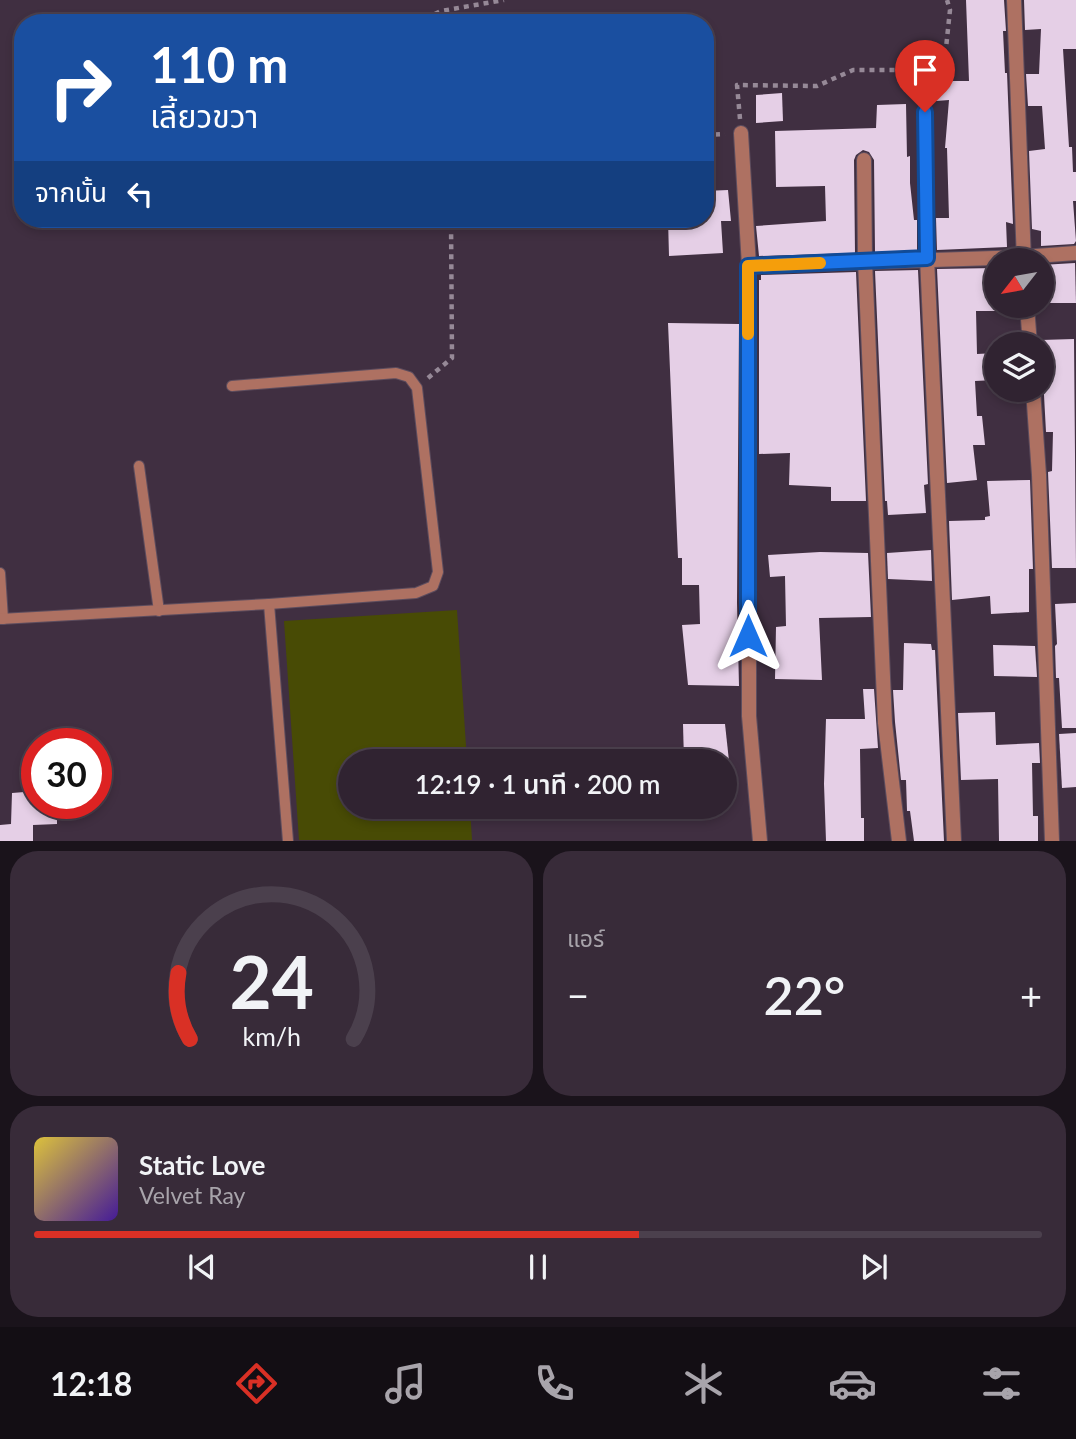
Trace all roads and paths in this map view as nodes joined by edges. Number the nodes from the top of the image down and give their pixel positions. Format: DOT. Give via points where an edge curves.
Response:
graph roads {
  1 [pos="504,0"];
  2 [pos="947,0"];
  3 [pos="1014,0"];
  4 [pos="434,14"];
  5 [pos="925,112"];
  6 [pos="741,133"];
  7 [pos="864,160"];
  8 [pos="451,228"];
  9 [pos="1024,248"];
  10 [pos="1076,253"];
  11 [pos="1054,256"];
  12 [pos="927,258"];
  13 [pos="984,259"];
  14 [pos="865,261"];
  15 [pos="748,266"];
  16 [pos="232,386"];
  17 [pos="417,388"];
  18 [pos="1034,402"];
  19 [pos="139,466"];
  20 [pos="0,573"];
  21 [pos="269,604"];
  22 [pos="159,611"];
  23 [pos="1,619"];
  24 [pos="288,841"];
  25 [pos="760,841"];
  26 [pos="899,841"];
  27 [pos="954,841"];
  28 [pos="1052,841"];
  1 -- 4 [label="path"];
  2 -- 6 [label="path" via="946,48 925,70 853,70 817,86 737,85"];
  3 -- 9 [label="street"];
  5 -- 12 [label="street"];
  6 -- 15 [label="street"];
  7 -- 14 [label="street"];
  8 -- 17 [label="path" via="452,358"];
  10 -- 11 [label="street"];
  12 -- 13 [label="street"];
  12 -- 14 [label="street"];
  12 -- 27 [label="street"];
  14 -- 15 [label="street"];
  14 -- 26 [label="street" via="886,723"];
  15 -- 25 [label="street" via="748,716"];
  16 -- 17 [label="lane" via="396,373 409,377"];
  17 -- 21 [label="lane" via="438,572 433,586 416,593"];
  18 -- 28 [label="street"];
  19 -- 22 [label="lane"];
  20 -- 23 [label="lane"];
  21 -- 22 [label="lane"];
  21 -- 24 [label="lane"];
  22 -- 23 [label="lane"];
}
